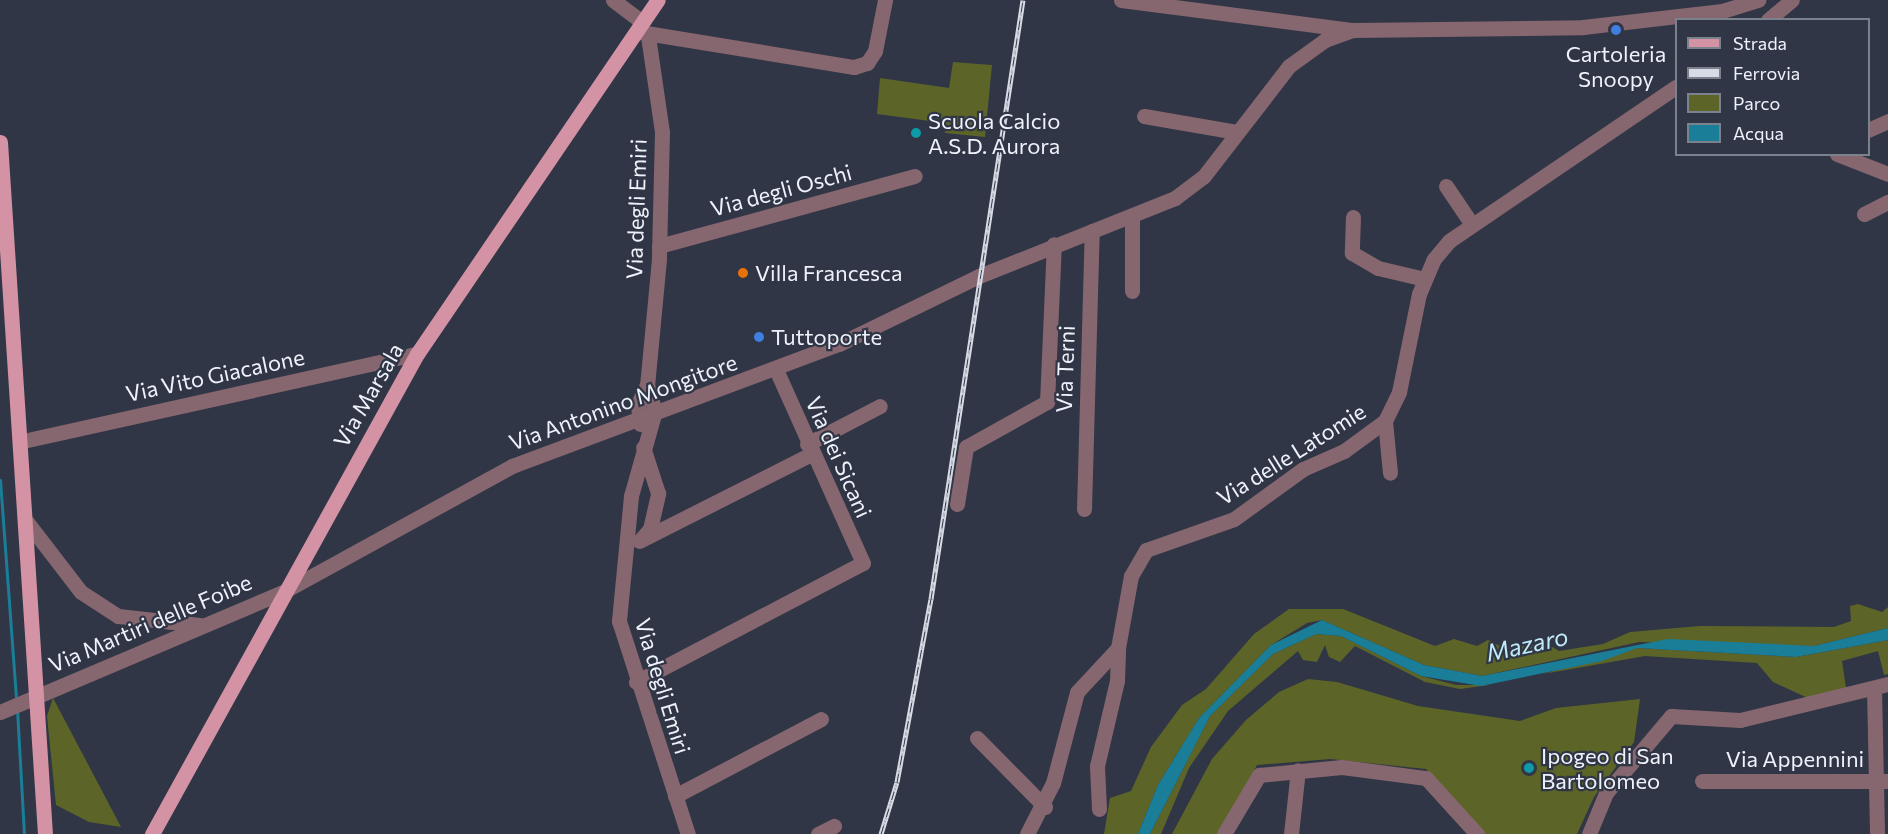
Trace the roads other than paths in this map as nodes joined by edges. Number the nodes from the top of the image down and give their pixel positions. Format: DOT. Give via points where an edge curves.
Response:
graph roads {
  1 [pos="613,0"];
  2 [pos="657,0"];
  3 [pos="885,0"];
  4 [pos="1121,0"];
  5 [pos="1758,0"];
  6 [pos="1792,0"];
  7 [pos="1152,3"];
  8 [pos="1707,16"];
  9 [pos="1684,18"];
  10 [pos="1770,18"];
  11 [pos="1675,19"];
  12 [pos="643,29"];
  13 [pos="1353,30"];
  14 [pos="1675,88"];
  15 [pos="1144,117"];
  16 [pos="1888,121"];
  17 [pos="1870,129"];
  18 [pos="1237,132"];
  19 [pos="0,142"];
  20 [pos="1842,156"];
  21 [pos="1888,174"];
  22 [pos="915,176"];
  23 [pos="1446,186"];
  24 [pos="1888,202"];
  25 [pos="1864,214"];
  26 [pos="1132,217"];
  27 [pos="1353,217"];
  28 [pos="1471,223"];
  29 [pos="1092,231"];
  30 [pos="1054,244"];
  31 [pos="659,246"];
  32 [pos="1425,279"];
  33 [pos="1132,291"];
  34 [pos="417,354"];
  35 [pos="776,369"];
  36 [pos="647,385"];
  37 [pos="880,406"];
  38 [pos="655,411"];
  39 [pos="639,416"];
  40 [pos="1385,421"];
  41 [pos="23,441"];
  42 [pos="644,442"];
  43 [pos="809,449"];
  44 [pos="1390,473"];
  45 [pos="957,504"];
  46 [pos="1084,509"];
  47 [pos="27,522"];
  48 [pos="639,541"];
  49 [pos="623,546"];
  50 [pos="281,593"];
  51 [pos="208,625"];
  52 [pos="1118,648"];
  53 [pos="636,682"];
  54 [pos="1881,686"];
  55 [pos="30,698"];
  56 [pos="0,712"];
  57 [pos="821,719"];
  58 [pos="977,738"];
  59 [pos="1298,770"];
  60 [pos="1702,781"];
  61 [pos="1882,781"];
  62 [pos="675,796"];
  63 [pos="1044,807"];
  64 [pos="1099,809"];
  65 [pos="834,826"];
  66 [pos="45,834"];
  67 [pos="152,834"];
  68 [pos="688,834"];
  69 [pos="818,834"];
  70 [pos="1026,834"];
  71 [pos="1224,834"];
  72 [pos="1291,834"];
  73 [pos="1477,834"];
  74 [pos="1589,834"];
  75 [pos="1877,834"];
  1 -- 12 [label="street"];
  2 -- 12 [label="main road, Via Marsala"];
  3 -- 12 [label="street" via="875,51 867,63 854,67"];
  4 -- 7 [label="street"];
  5 -- 8 [label="street"];
  6 -- 10 [label="street"];
  7 -- 13 [label="street"];
  8 -- 9 [label="street"];
  11 -- 13 [label="street" via="1583,27"];
  12 -- 31 [label="street, Via degli Emiri" via="662,132"];
  12 -- 34 [label="main road, Via Marsala"];
  13 -- 18 [label="street, Via Antonino Mongitore" via="1304,52 1274,81"];
  14 -- 28 [label="street, Via delle Latomie"];
  15 -- 18 [label="street"];
  16 -- 17 [label="street"];
  18 -- 26 [label="street, Via Antonino Mongitore" via="1191,187"];
  19 -- 41 [label="main road"];
  20 -- 21 [label="street"];
  22 -- 31 [label="street, Via degli Oschi"];
  23 -- 28 [label="street"];
  24 -- 25 [label="street"];
  26 -- 29 [label="street, Via Antonino Mongitore"];
  26 -- 33 [label="street"];
  27 -- 32 [label="street" via="1352,253 1378,268"];
  28 -- 32 [label="street, Via delle Latomie" via="1434,259"];
  29 -- 30 [label="street, Via Antonino Mongitore"];
  29 -- 46 [label="street, Via Terni"];
  30 -- 35 [label="street, Via Antonino Mongitore"];
  30 -- 45 [label="street" via="1047,402 966,447"];
  31 -- 36 [label="street, Via degli Emiri"];
  32 -- 40 [label="street, Via delle Latomie" via="1407,332 1397,399"];
  34 -- 41 [label="street, Via Vito Giacalone"];
  34 -- 50 [label="main road, Via Marsala"];
  35 -- 38 [label="street, Via Antonino Mongitore"];
  35 -- 43 [label="street, Via dei Sicani"];
  36 -- 38 [label="street, Via degli Emiri"];
  36 -- 39 [label="street, Via degli Emiri"];
  37 -- 43 [label="street"];
  38 -- 39 [label="street, Via Antonino Mongitore"];
  38 -- 42 [label="street, Via degli Emiri"];
  39 -- 42 [label="street, Via degli Emiri"];
  39 -- 50 [label="street, Via Antonino Mongitore" via="512,466"];
  40 -- 44 [label="street"];
  40 -- 52 [label="street, Via delle Latomie" via="1344,451 1303,469 1234,519 1146,550 1131,576"];
  41 -- 47 [label="main road"];
  42 -- 48 [label="street, Via degli Emiri" via="658,494 650,529"];
  42 -- 49 [label="street, Via degli Emiri"];
  43 -- 48 [label="street"];
  43 -- 53 [label="street, Via dei Sicani" via="863,563"];
  47 -- 51 [label="street" via="81,592 118,616"];
  47 -- 55 [label="main road"];
  48 -- 49 [label="street"];
  49 -- 53 [label="street, Via degli Emiri" via="619,621"];
  50 -- 51 [label="street, Via Martiri delle Foibe"];
  50 -- 67 [label="main road, Via Marsala"];
  51 -- 55 [label="street, Via Martiri delle Foibe"];
  52 -- 63 [label="street" via="1077,692"];
  52 -- 64 [label="street, Via delle Latomie" via="1117,681 1097,766"];
  53 -- 62 [label="street, Via degli Emiri"];
  54 -- 61 [label="street"];
  54 -- 74 [label="street" via="1740,720 1671,716 1606,793"];
  55 -- 56 [label="street, Via Martiri delle Foibe"];
  55 -- 66 [label="main road"];
  57 -- 62 [label="street"];
  58 -- 63 [label="street"];
  59 -- 71 [label="street" via="1259,775"];
  59 -- 72 [label="street"];
  59 -- 73 [label="street" via="1342,767 1426,778"];
  60 -- 61 [label="street, Via Appennini"];
  61 -- 75 [label="street"];
  62 -- 68 [label="street, Via degli Emiri"];
  63 -- 70 [label="street"];
  65 -- 69 [label="street"];
}
